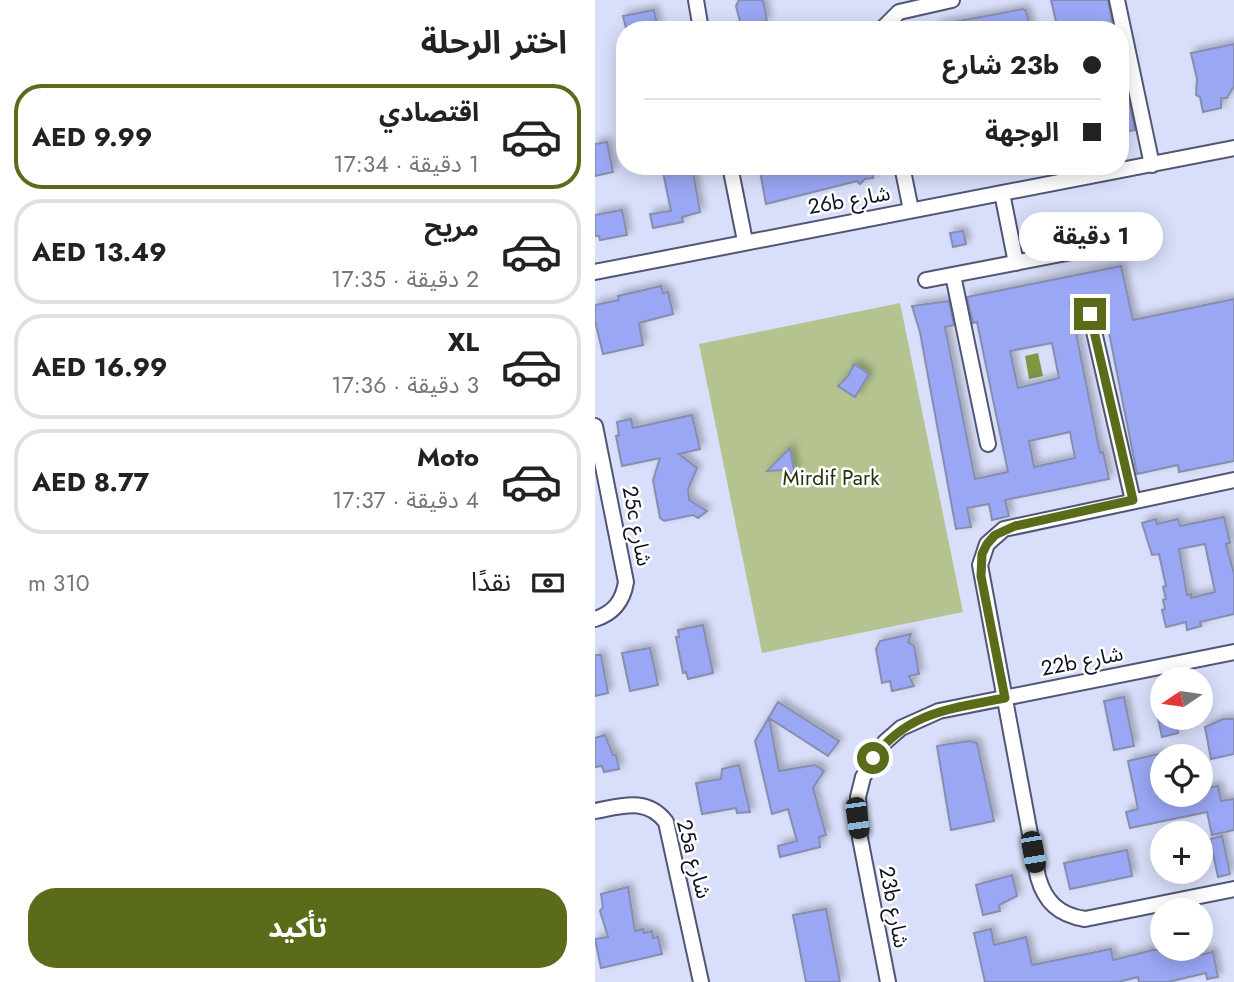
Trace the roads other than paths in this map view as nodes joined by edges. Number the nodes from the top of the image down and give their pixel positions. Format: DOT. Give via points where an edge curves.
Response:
graph roads {
  1 [pos="696,0"];
  2 [pos="952,0"];
  3 [pos="1117,0"];
  4 [pos="700,21"];
  5 [pos="890,21"];
  6 [pos="1121,21"];
  7 [pos="1129,57"];
  8 [pos="1234,148"];
  9 [pos="1152,165"];
  10 [pos="1129,169"];
  11 [pos="732,175"];
  12 [pos="904,175"];
  13 [pos="1098,175"];
  14 [pos="1002,193"];
  15 [pos="911,210"];
  16 [pos="745,241"];
  17 [pos="1113,244"];
  18 [pos="1016,263"];
  19 [pos="595,272"];
  20 [pos="953,275"];
  21 [pos="926,280"];
  22 [pos="1090,314"];
  23 [pos="595,426"];
  24 [pos="988,444"];
  25 [pos="1234,480"];
  26 [pos="1133,500"];
  27 [pos="595,619"];
  28 [pos="1234,652"];
  29 [pos="1005,698"];
  30 [pos="939,711"];
  31 [pos="595,811"];
  32 [pos="1234,889"];
  33 [pos="701,982"];
  34 [pos="887,982"];
  1 -- 4 [label="street"];
  2 -- 5 [label="street" via="899,12"];
  3 -- 6 [label="street"];
  7 -- 9 [label="street"];
  8 -- 9 [label="street, 26b شارع"];
  9 -- 10 [label="street, 26b شارع"];
  11 -- 16 [label="street"];
  12 -- 15 [label="street"];
  13 -- 14 [label="street, 26b شارع"];
  14 -- 15 [label="street, 26b شارع"];
  14 -- 18 [label="street"];
  15 -- 16 [label="street, 26b شارع"];
  16 -- 19 [label="street, 26b شارع"];
  17 -- 18 [label="street"];
  18 -- 20 [label="street"];
  20 -- 21 [label="street"];
  20 -- 24 [label="street"];
  22 -- 26 [label="street"];
  23 -- 27 [label="street, 25c شارع" via="626,582 620,603"];
  25 -- 26 [label="street"];
  26 -- 29 [label="street" via="1015,526 987,544 981,576"];
  28 -- 29 [label="street, 22b شارع"];
  29 -- 30 [label="street, 22b شارع"];
  29 -- 32 [label="street" via="1038,877 1049,902 1059,911 1098,918"];
  30 -- 34 [label="street, 23b شارع" via="910,723 885,742 863,777 858,797 860,838"];
  31 -- 33 [label="street, 25a شارع" via="641,805 653,808 666,822"];
}
